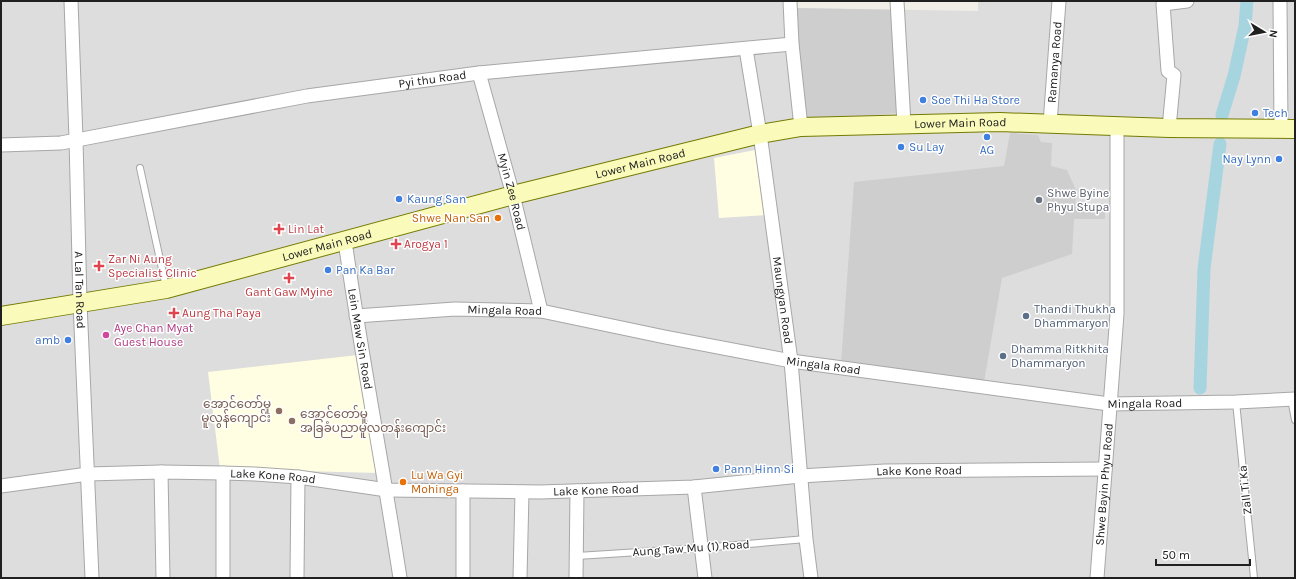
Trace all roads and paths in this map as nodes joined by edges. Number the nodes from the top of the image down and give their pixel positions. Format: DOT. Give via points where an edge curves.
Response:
graph roads {
  1 [pos="71,1"];
  2 [pos="790,1"];
  3 [pos="897,1"];
  4 [pos="1059,1"];
  5 [pos="1187,1"];
  6 [pos="1280,1"];
  7 [pos="792,44"];
  8 [pos="746,49"];
  9 [pos="479,73"];
  10 [pos="904,124"];
  11 [pos="1050,124"];
  12 [pos="1117,126"];
  13 [pos="801,127"];
  14 [pos="1169,128"];
  15 [pos="1288,129"];
  16 [pos="760,134"];
  17 [pos="76,139"];
  18 [pos="1,144"];
  19 [pos="140,168"];
  20 [pos="513,195"];
  21 [pos="345,241"];
  22 [pos="166,289"];
  23 [pos="80,303"];
  24 [pos="541,311"];
  25 [pos="1,316"];
  26 [pos="356,316"];
  27 [pos="790,361"];
  28 [pos="1293,399"];
  29 [pos="1236,402"];
  30 [pos="1109,404"];
  31 [pos="1295,420"];
  32 [pos="1104,469"];
  33 [pos="161,472"];
  34 [pos="223,473"];
  35 [pos="88,474"];
  36 [pos="800,476"];
  37 [pos="298,477"];
  38 [pos="1,486"];
  39 [pos="694,487"];
  40 [pos="386,490"];
  41 [pos="463,491"];
  42 [pos="577,491"];
  43 [pos="522,492"];
  44 [pos="806,539"];
  45 [pos="702,548"];
  46 [pos="577,556"];
  47 [pos="92,578"];
  48 [pos="163,578"];
  49 [pos="223,578"];
  50 [pos="297,578"];
  51 [pos="400,578"];
  52 [pos="463,578"];
  53 [pos="520,578"];
  54 [pos="576,578"];
  55 [pos="705,578"];
  56 [pos="811,578"];
  57 [pos="1097,578"];
  58 [pos="1254,578"];
  1 -- 17 [label="street, A Lal Tan Road"];
  2 -- 7 [label="street"];
  3 -- 10 [label="street"];
  4 -- 11 [label="street, Ramanya Road"];
  5 -- 14 [label="street" via="1163,4 1168,71 1174,75"];
  6 -- 15 [label="street"];
  7 -- 8 [label="street, Pyi thu Road"];
  7 -- 13 [label="street"];
  8 -- 9 [label="street, Pyi thu Road"];
  8 -- 16 [label="street, Maungyan Road"];
  9 -- 17 [label="street, Pyi thu Road" via="307,96"];
  9 -- 20 [label="street, Myin Zee Road"];
  10 -- 11 [label="main road, Lower Main Road"];
  10 -- 13 [label="main road, Lower Main Road"];
  11 -- 12 [label="main road, Lower Main Road"];
  12 -- 14 [label="main road, Lower Main Road"];
  12 -- 30 [label="street, Shwe Bayin Phyu Road" via="1117,314"];
  13 -- 16 [label="main road, Lower Main Road"];
  14 -- 15 [label="main road, Lower Main Road"];
  16 -- 20 [label="main road, Lower Main Road"];
  16 -- 27 [label="street, Maungyan Road"];
  17 -- 18 [label="street, Pyi thu Road" via="61,143"];
  17 -- 23 [label="street, A Lal Tan Road"];
  19 -- 22 [label="lane"];
  20 -- 21 [label="main road, Lower Main Road"];
  20 -- 24 [label="street, Myin Zee Road"];
  21 -- 22 [label="main road, Lower Main Road"];
  21 -- 26 [label="street, Lein Maw Sin Road"];
  22 -- 23 [label="main road, Lower Main Road"];
  23 -- 25 [label="main road, Lower Main Road"];
  23 -- 35 [label="street, A Lal Tan Road"];
  24 -- 26 [label="street, Mingala Road" via="455,308"];
  24 -- 27 [label="street, Mingala Road"];
  26 -- 40 [label="street, Lein Maw Sin Road"];
  27 -- 30 [label="street, Mingala Road"];
  27 -- 36 [label="street, Maungyan Road"];
  28 -- 29 [label="street, Mingala Road"];
  28 -- 31 [label="lane"];
  29 -- 30 [label="street, Mingala Road"];
  29 -- 58 [label="lane, Zall Ti Ka"];
  30 -- 32 [label="street, Shwe Bayin Phyu Road"];
  32 -- 36 [label="street, Lake Kone Road" via="885,471"];
  32 -- 57 [label="street, Shwe Bayin Phyu Road"];
  33 -- 34 [label="street, Lake Kone Road"];
  33 -- 35 [label="street, Lake Kone Road"];
  33 -- 48 [label="street"];
  34 -- 37 [label="street, Lake Kone Road"];
  34 -- 49 [label="street"];
  35 -- 38 [label="street, Lake Kone Road"];
  35 -- 47 [label="street, A Lal Tan Road"];
  36 -- 39 [label="street, Lake Kone Road"];
  36 -- 44 [label="street, Maungyan Road"];
  37 -- 40 [label="street, Lake Kone Road"];
  37 -- 50 [label="street"];
  39 -- 42 [label="street, Lake Kone Road"];
  39 -- 45 [label="street"];
  40 -- 41 [label="street, Lake Kone Road"];
  40 -- 51 [label="street, Lein Maw Sin Road"];
  41 -- 43 [label="street, Lake Kone Road"];
  41 -- 52 [label="street"];
  42 -- 43 [label="street, Lake Kone Road"];
  42 -- 46 [label="street"];
  43 -- 53 [label="street"];
  44 -- 45 [label="lane, Aung Taw Mu (1) Road"];
  44 -- 56 [label="street, Maungyan Road"];
  45 -- 46 [label="lane, Aung Taw Mu (1) Road"];
  45 -- 55 [label="street"];
  46 -- 54 [label="street"];
}
